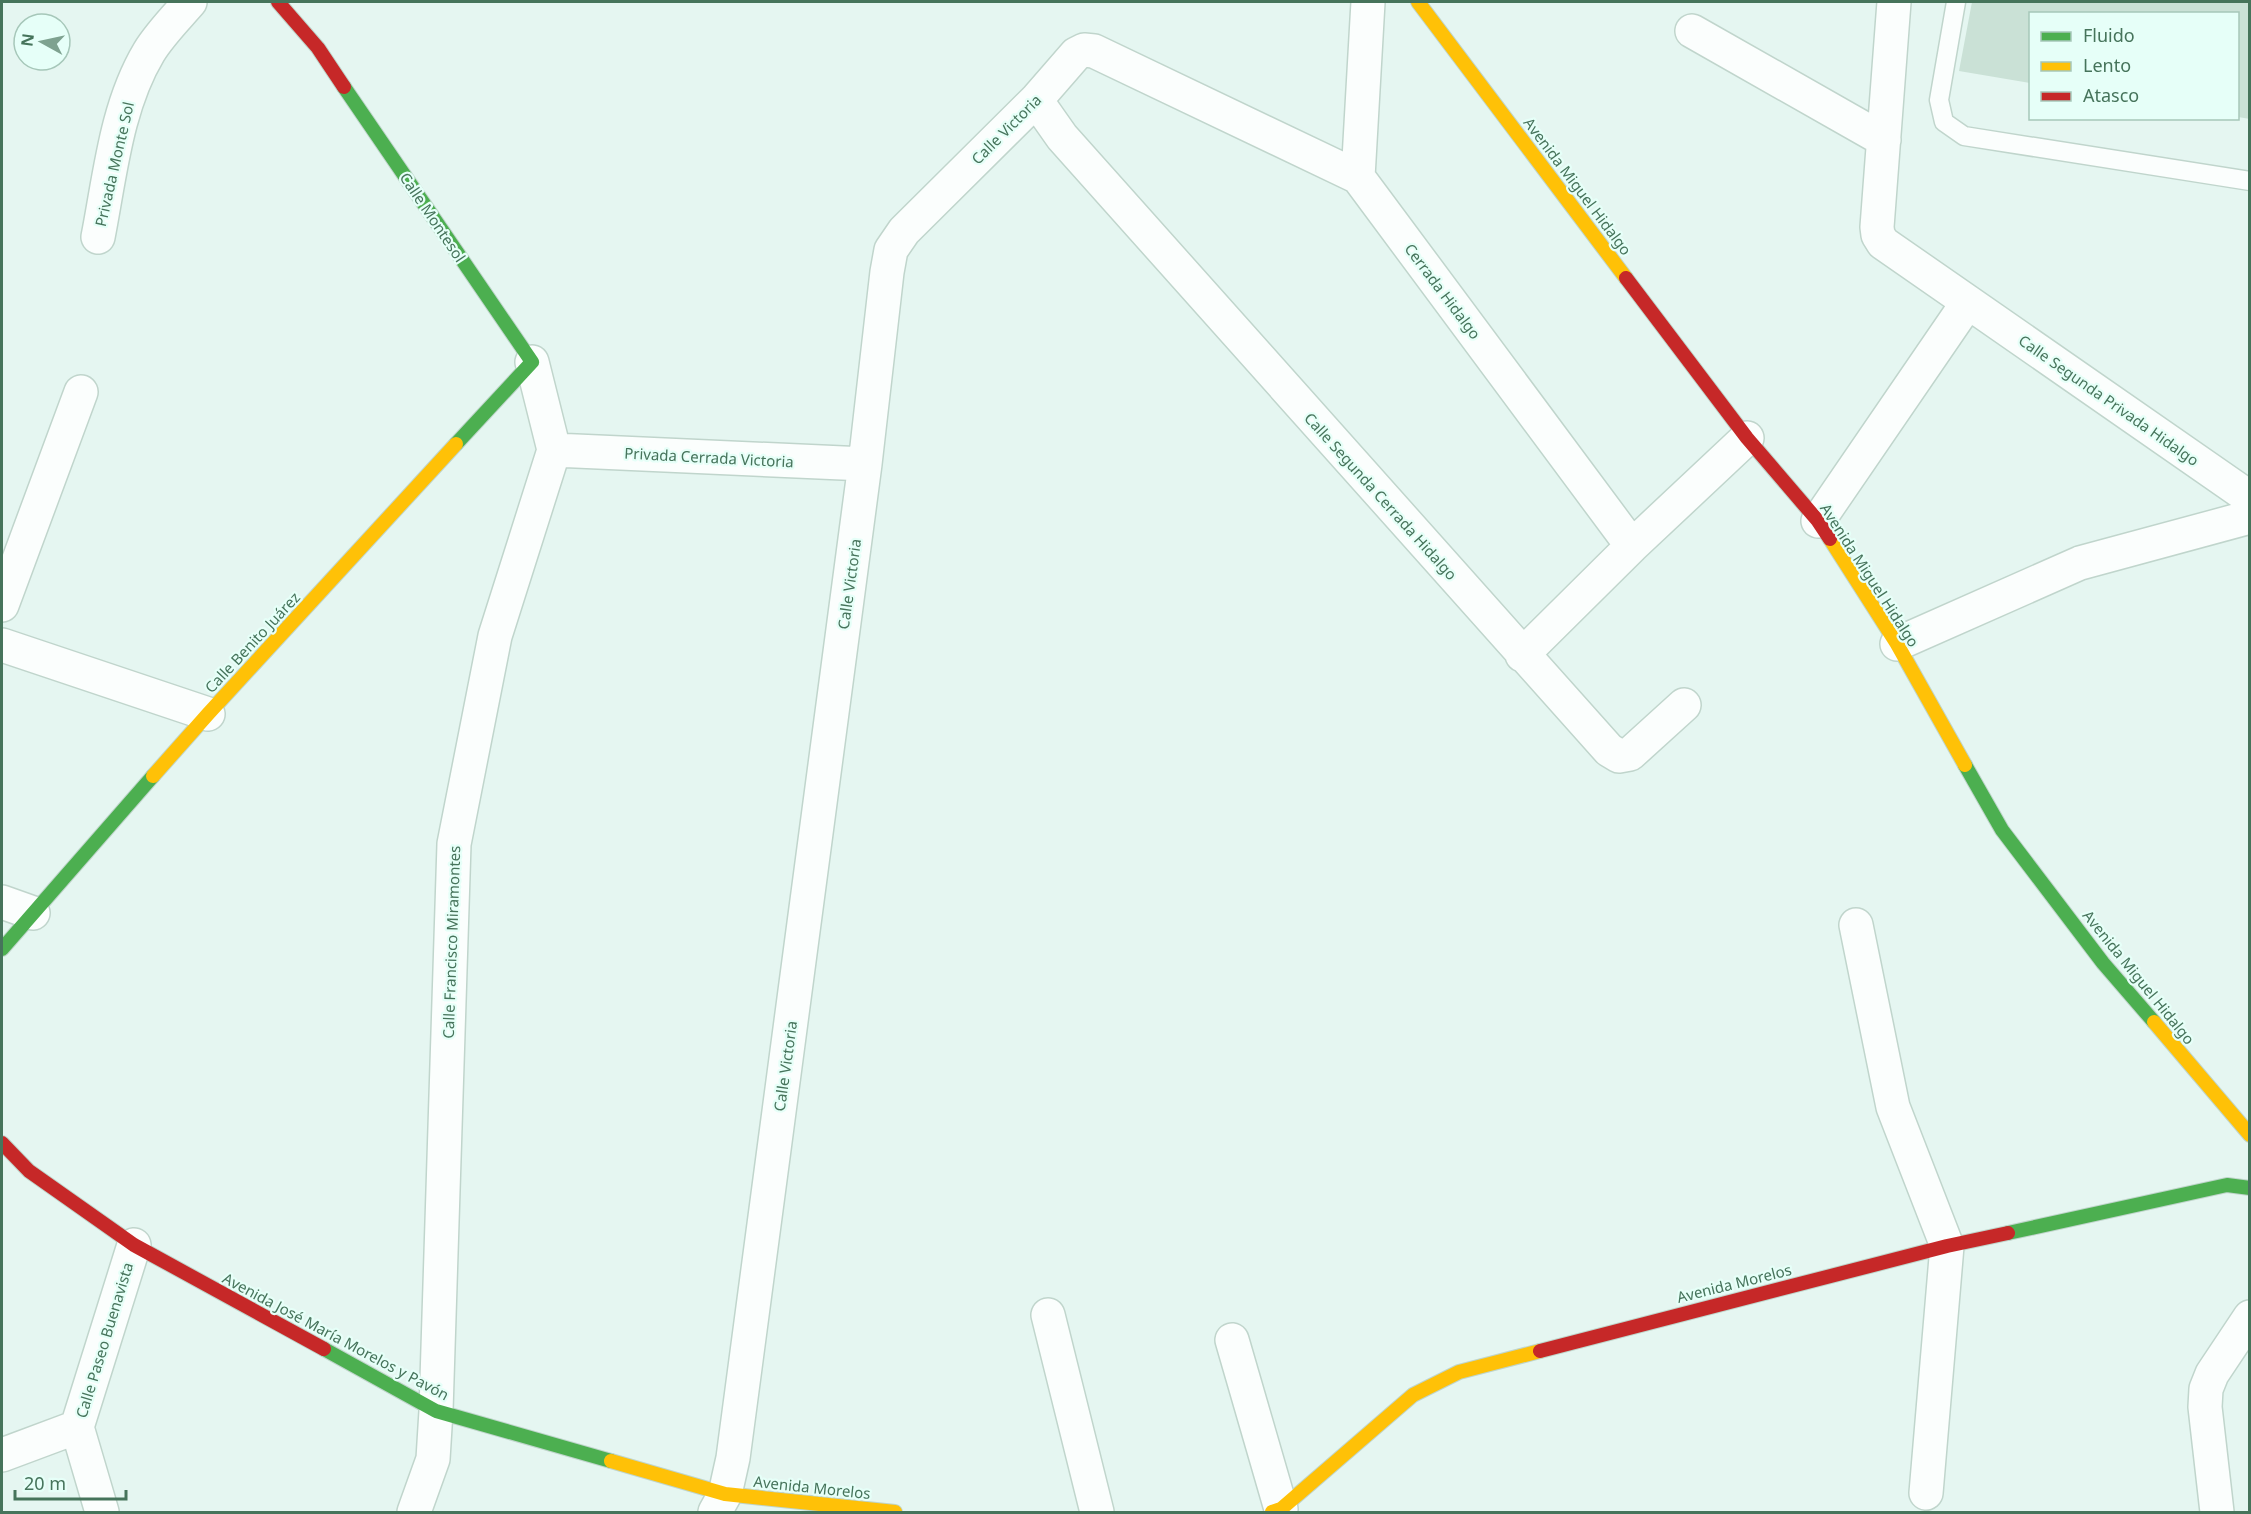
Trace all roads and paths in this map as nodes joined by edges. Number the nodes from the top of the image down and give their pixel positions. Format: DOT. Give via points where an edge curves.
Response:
graph roads {
  1 [pos="190,2"];
  2 [pos="278,2"];
  3 [pos="1368,2"];
  4 [pos="1418,2"];
  5 [pos="1894,2"];
  6 [pos="1956,2"];
  7 [pos="1692,31"];
  8 [pos="1036,100"];
  9 [pos="1884,140"];
  10 [pos="1358,177"];
  11 [pos="2250,181"];
  12 [pos="98,237"];
  13 [pos="1968,302"];
  14 [pos="532,362"];
  15 [pos="81,392"];
  16 [pos="1747,438"];
  17 [pos="554,450"];
  18 [pos="865,464"];
  19 [pos="2250,498"];
  20 [pos="2250,517"];
  21 [pos="1818,521"];
  22 [pos="1632,546"];
  23 [pos="2,605"];
  24 [pos="1897,644"];
  25 [pos="2,645"];
  26 [pos="1522,655"];
  27 [pos="1684,705"];
  28 [pos="208,714"];
  29 [pos="2,902"];
  30 [pos="33,913"];
  31 [pos="1856,925"];
  32 [pos="2,949"];
  33 [pos="2237,1118"];
  34 [pos="2250,1125"];
  35 [pos="2250,1135"];
  36 [pos="2,1143"];
  37 [pos="2250,1188"];
  38 [pos="134,1245"];
  39 [pos="1947,1246"];
  40 [pos="1048,1315"];
  41 [pos="2250,1317"];
  42 [pos="1232,1340"];
  43 [pos="436,1411"];
  44 [pos="77,1427"];
  45 [pos="2,1455"];
  46 [pos="1926,1492"];
  47 [pos="720,1503"];
  48 [pos="1277,1511"];
  49 [pos="102,1512"];
  50 [pos="414,1512"];
  51 [pos="895,1512"];
  52 [pos="1097,1512"];
  53 [pos="2217,1512"];
  1 -- 12 [label="street, Privada Monte Sol" via="150,50 133,83 121,120"];
  2 -- 14 [label="street, Calle Montesol" via="318,48"];
  3 -- 10 [label="street"];
  4 -- 16 [label="street, Avenida Miguel Hidalgo"];
  5 -- 9 [label="street"];
  6 -- 11 [label="lane" via="1939,99 1944,122 1964,136"];
  7 -- 9 [label="street"];
  8 -- 10 [label="street, Calle Victoria" via="1076,54 1094,51"];
  8 -- 18 [label="street, Calle Victoria" via="904,231 891,250"];
  8 -- 26 [label="street, Calle Segunda Cerrada Hidalgo" via="1062,137"];
  9 -- 13 [label="street, Calle Segunda Privada Hidalgo" via="1878,235 1883,243"];
  10 -- 22 [label="street, Cerrada Hidalgo"];
  13 -- 19 [label="street, Calle Segunda Privada Hidalgo"];
  13 -- 21 [label="street"];
  14 -- 17 [label="street, Calle Montesol"];
  14 -- 28 [label="street, Calle Benito Juárez"];
  15 -- 23 [label="street"];
  16 -- 21 [label="street, Avenida Miguel Hidalgo"];
  16 -- 22 [label="street"];
  17 -- 18 [label="street, Privada Cerrada Victoria"];
  17 -- 43 [label="street, Calle Francisco Miramontes" via="495,636 454,844"];
  18 -- 47 [label="street, Calle Victoria" via="735,1446"];
  20 -- 24 [label="street" via="2080,563"];
  21 -- 24 [label="street, Avenida Miguel Hidalgo"];
  22 -- 26 [label="street"];
  24 -- 33 [label="street, Avenida Miguel Hidalgo" via="2002,830 2103,963"];
  25 -- 28 [label="street"];
  26 -- 27 [label="street, Calle Segunda Cerrada Hidalgo" via="1608,750 1620,756 1630,753"];
  28 -- 30 [label="street, Calle Benito Juárez"];
  29 -- 30 [label="street"];
  30 -- 32 [label="street, Calle Benito Juárez"];
  31 -- 39 [label="street" via="1893,1107"];
  33 -- 34 [label="street, Avenida Miguel Hidalgo"];
  33 -- 35 [label="street, Avenida Miguel Hidalgo"];
  36 -- 38 [label="street, Avenida José María Morelos y Pavón" via="29,1171"];
  37 -- 39 [label="street, Avenida Morelos" via="2228,1185"];
  38 -- 43 [label="street, Avenida José María Morelos y Pavón"];
  38 -- 44 [label="street, Calle Paseo Buenavista"];
  39 -- 46 [label="street"];
  39 -- 48 [label="street, Avenida Morelos" via="1459,1372 1413,1395"];
  40 -- 52 [label="street"];
  41 -- 53 [label="street" via="2206,1389"];
  42 -- 48 [label="street"];
  43 -- 47 [label="street, Avenida José María Morelos y Pavón"];
  43 -- 50 [label="street, Calle Francisco Miramontes" via="433,1459"];
  44 -- 45 [label="street, Calle Paseo Buenavista"];
  44 -- 49 [label="street"];
  47 -- 51 [label="street, Avenida Morelos"];
}
